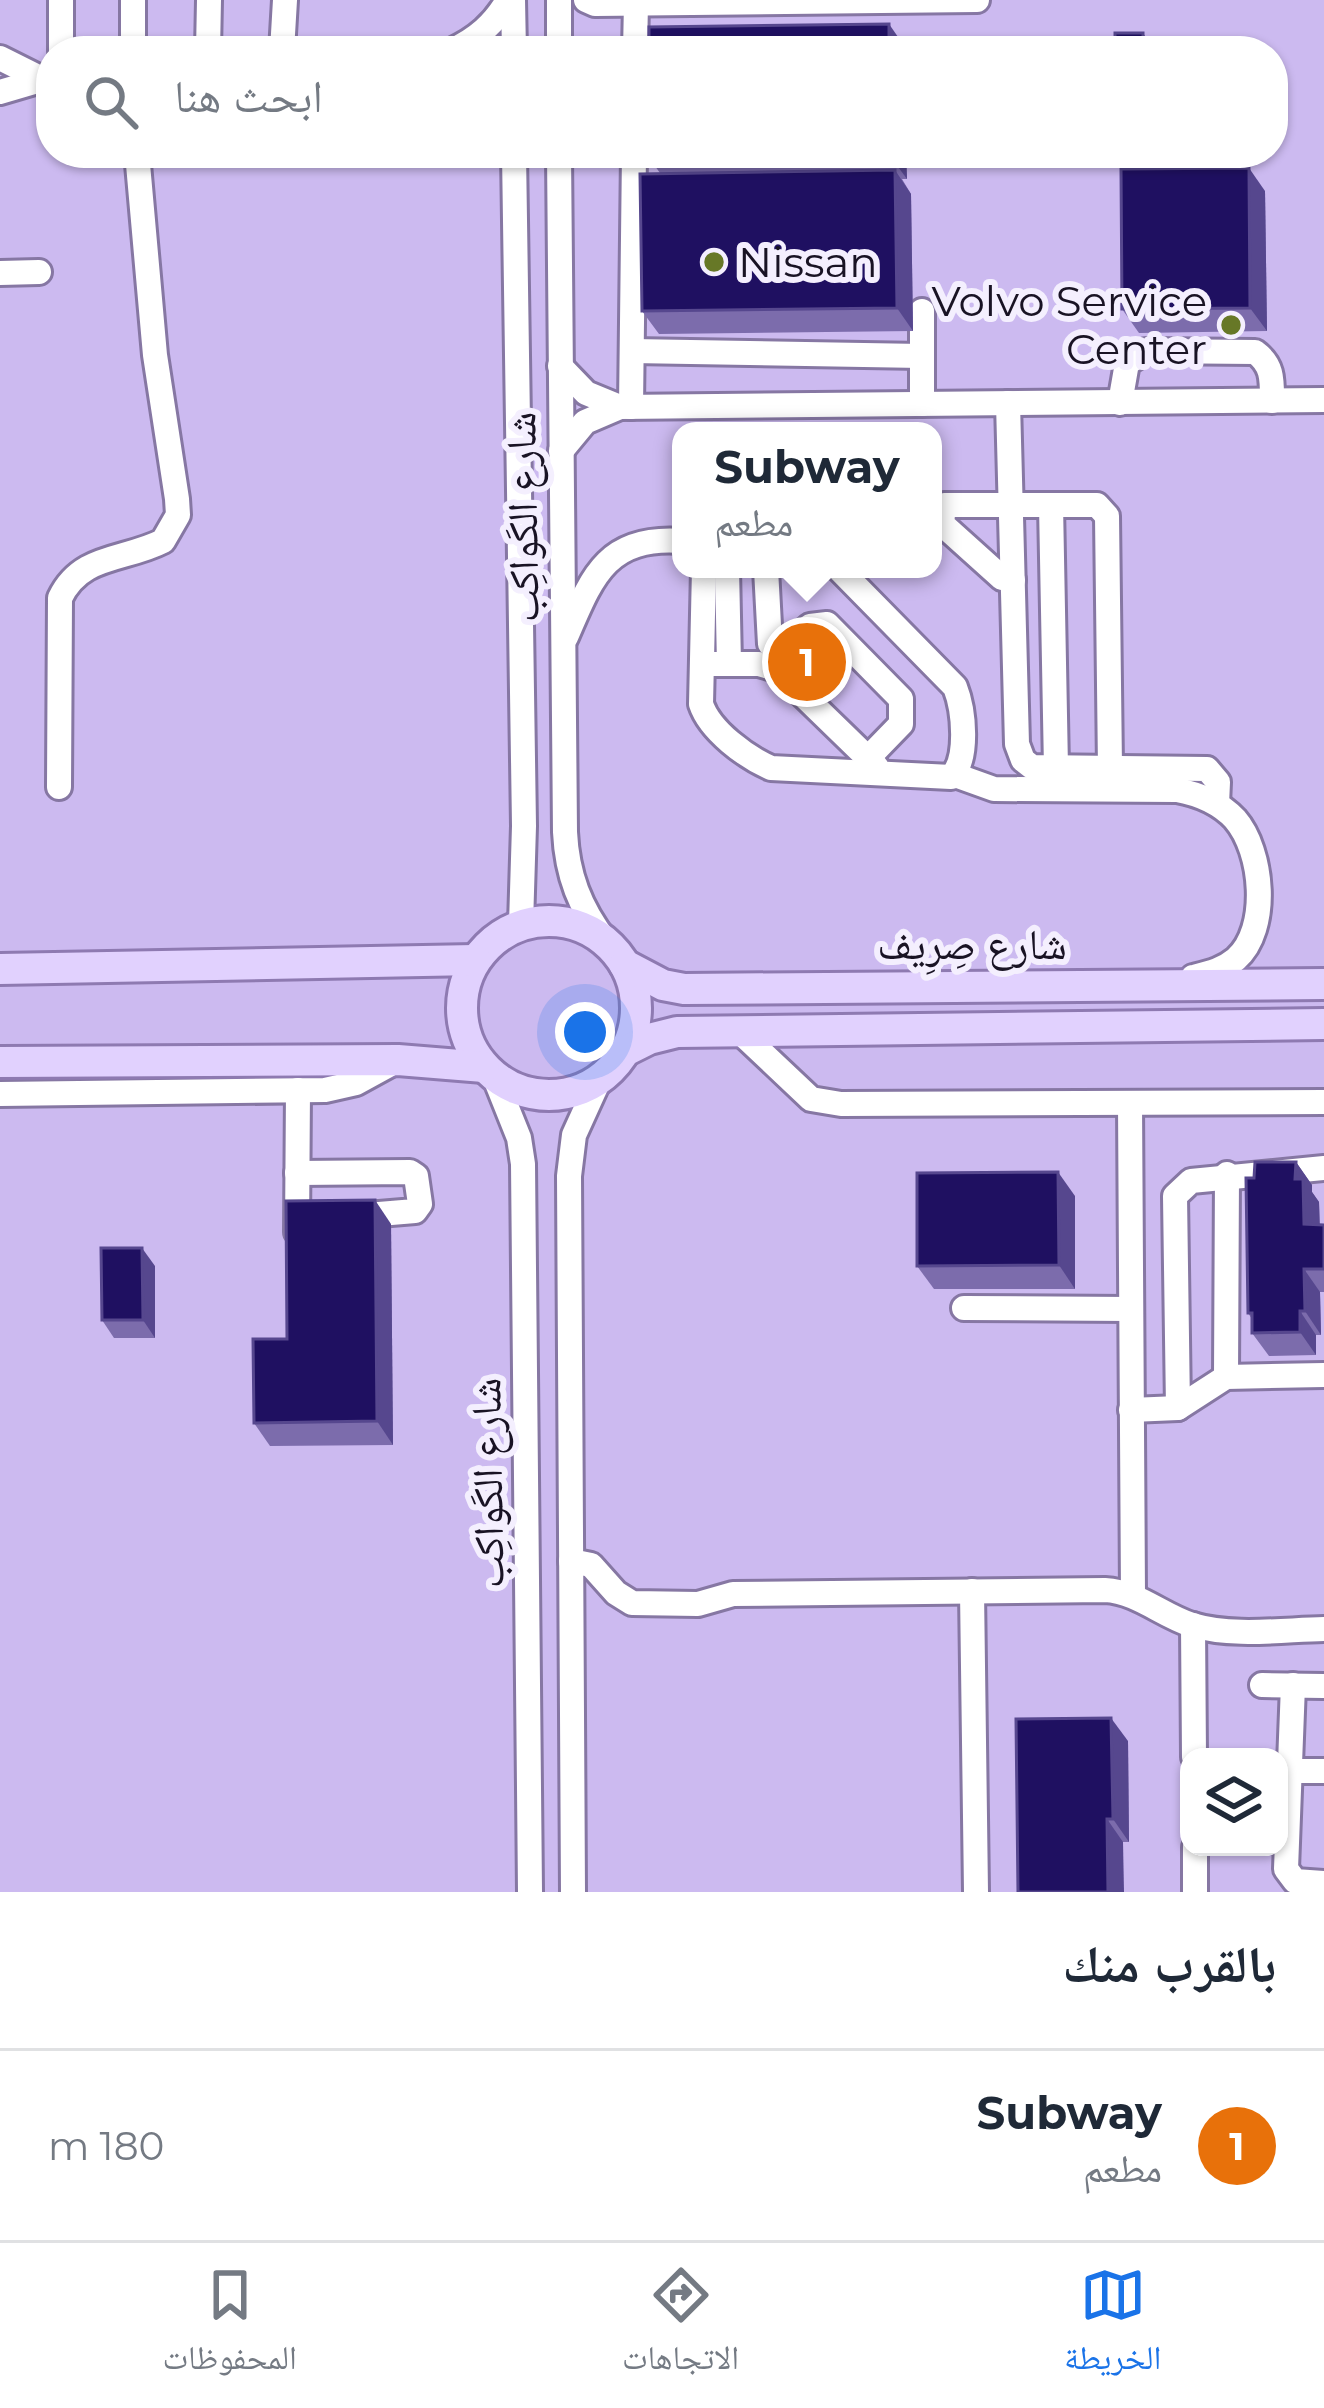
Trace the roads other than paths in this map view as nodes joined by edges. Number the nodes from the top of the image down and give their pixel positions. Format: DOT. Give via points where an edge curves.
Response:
graph roads {
  1 [pos="61,0"];
  2 [pos="133,0"];
  3 [pos="209,0"];
  4 [pos="285,0"];
  5 [pos="511,0"];
  6 [pos="559,0"];
  7 [pos="977,0"];
  8 [pos="608,2"];
  9 [pos="61,36"];
  10 [pos="133,36"];
  11 [pos="208,36"];
  12 [pos="283,36"];
  13 [pos="478,36"];
  14 [pos="513,36"];
  15 [pos="559,36"];
  16 [pos="567,36"];
  17 [pos="627,36"];
  18 [pos="0,58"];
  19 [pos="36,73"];
  20 [pos="36,80"];
  21 [pos="0,92"];
  22 [pos="138,168"];
  23 [pos="514,168"];
  24 [pos="560,168"];
  25 [pos="634,168"];
  26 [pos="39,272"];
  27 [pos="0,273"];
  28 [pos="922,311"];
  29 [pos="632,351"];
  30 [pos="922,356"];
  31 [pos="560,366"];
  32 [pos="1324,400"];
  33 [pos="1272,401"];
  34 [pos="1120,403"];
  35 [pos="922,404"];
  36 [pos="1008,404"];
  37 [pos="625,407"];
  38 [pos="561,451"];
  39 [pos="1011,505"];
  40 [pos="1051,505"];
  41 [pos="942,510"];
  42 [pos="942,524"];
  43 [pos="672,542"];
  44 [pos="704,578"];
  45 [pos="728,578"];
  46 [pos="766,578"];
  47 [pos="848,578"];
  48 [pos="1013,580"];
  49 [pos="563,645"];
  50 [pos="702,664"];
  51 [pos="729,664"];
  52 [pos="877,767"];
  53 [pos="1056,768"];
  54 [pos="1110,768"];
  55 [pos="955,775"];
  56 [pos="59,787"];
  57 [pos="1217,804"];
  58 [pos="521,925"];
  59 [pos="615,953"];
  60 [pos="476,960"];
  61 [pos="0,969"];
  62 [pos="1324,984"];
  63 [pos="1155,985"];
  64 [pos="1324,1024"];
  65 [pos="739,1031"];
  66 [pos="625,1051"];
  67 [pos="398,1060"];
  68 [pos="0,1061"];
  69 [pos="489,1072"];
  70 [pos="599,1080"];
  71 [pos="298,1090"];
  72 [pos="0,1094"];
  73 [pos="1324,1102"];
  74 [pos="1130,1103"];
  75 [pos="1324,1168"];
  76 [pos="297,1173"];
  77 [pos="1227,1174"];
  78 [pos="319,1217"];
  79 [pos="296,1254"];
  80 [pos="964,1308"];
  81 [pos="1131,1309"];
  82 [pos="1324,1376"];
  83 [pos="1226,1377"];
  84 [pos="1178,1408"];
  85 [pos="1131,1410"];
  86 [pos="572,1561"];
  87 [pos="971,1591"];
  88 [pos="1133,1595"];
  89 [pos="1193,1625"];
  90 [pos="1324,1629"];
  91 [pos="1262,1684"];
  92 [pos="1293,1685"];
  93 [pos="1324,1686"];
  94 [pos="1194,1748"];
  95 [pos="1290,1771"];
  96 [pos="1324,1771"];
  97 [pos="1195,1856"];
  98 [pos="1324,1883"];
  99 [pos="530,1892"];
  100 [pos="573,1892"];
  101 [pos="976,1892"];
  102 [pos="1195,1892"];
  1 -- 9 [label="street"];
  2 -- 10 [label="street"];
  3 -- 11 [label="street"];
  4 -- 12 [label="street"];
  5 -- 13 [label="street"];
  5 -- 14 [label="street"];
  6 -- 15 [label="street"];
  7 -- 8 [label="street"];
  8 -- 16 [label="street"];
  8 -- 17 [label="street"];
  18 -- 19 [label="street"];
  20 -- 21 [label="street"];
  22 -- 56 [label="street" via="178,514 163,542 82,568 60,598"];
  23 -- 58 [label="street, شارع الكَواكِب"];
  24 -- 31 [label="street, شارع الكَواكِب"];
  25 -- 29 [label="street"];
  26 -- 27 [label="street"];
  28 -- 30 [label="street"];
  29 -- 30 [label="street"];
  29 -- 37 [label="street"];
  30 -- 35 [label="street"];
  31 -- 37 [label="street" via="586,392"];
  31 -- 38 [label="street, شارع الكَواكِب"];
  32 -- 33 [label="street"];
  33 -- 34 [label="street"];
  33 -- 34 [label="street" via="1266,360 1255,352 1147,351 1127,363"];
  34 -- 36 [label="street"];
  35 -- 36 [label="street"];
  35 -- 37 [label="street"];
  36 -- 39 [label="street"];
  37 -- 38 [label="street" via="585,422"];
  38 -- 49 [label="street, شارع الكَواكِب"];
  39 -- 40 [label="street"];
  39 -- 41 [label="street"];
  39 -- 48 [label="street"];
  40 -- 53 [label="street"];
  40 -- 54 [label="street" via="1097,505 1107,516"];
  42 -- 48 [label="street"];
  43 -- 49 [label="street" via="632,545 601,567"];
  44 -- 50 [label="street"];
  45 -- 51 [label="street"];
  46 -- 52 [label="street" via="770,644 785,648 810,626 827,624 901,699 901,724"];
  47 -- 55 [label="street" via="955,687"];
  48 -- 53 [label="street" via="1017,744 1032,767"];
  49 -- 59 [label="street, شارع الكَواكِب" via="566,856 580,902"];
  50 -- 51 [label="street"];
  50 -- 52 [label="street" via="707,718 763,764 788,771"];
  51 -- 52 [label="street" via="782,674"];
  52 -- 55 [label="street"];
  53 -- 54 [label="street"];
  54 -- 57 [label="street" via="1207,769 1218,782"];
  55 -- 57 [label="street" via="994,789 1177,790"];
  57 -- 63 [label="street" via="1239,823 1252,854 1254,932 1222,969"];
  58 -- 59 [label="main road" via="566,922"];
  58 -- 60 [label="main road"];
  59 -- 63 [label="main road, شارع صِرِيف" via="663,985 684,989"];
  59 -- 66 [label="main road" via="635,999"];
  60 -- 61 [label="main road"];
  60 -- 69 [label="main road" via="461,1003 470,1048"];
  62 -- 63 [label="main road, شارع صِرِيف"];
  64 -- 65 [label="main road, شارع صِرِيف"];
  65 -- 66 [label="main road, شارع صِرِيف" via="663,1035"];
  65 -- 74 [label="street" via="811,1099 826,1102"];
  66 -- 70 [label="main road"];
  67 -- 68 [label="main road"];
  67 -- 69 [label="main road"];
  67 -- 71 [label="street" via="356,1083"];
  69 -- 70 [label="main road" via="547,1096"];
  69 -- 99 [label="street, شارع الكَواكِب" via="523,1164"];
  70 -- 86 [label="street, شارع الكَواكِب" via="574,1135 569,1176"];
  71 -- 72 [label="street"];
  71 -- 76 [label="street"];
  73 -- 74 [label="street"];
  74 -- 81 [label="street"];
  75 -- 77 [label="street"];
  76 -- 78 [label="street"];
  76 -- 78 [label="street" via="410,1172 420,1182 420,1204 407,1215"];
  77 -- 83 [label="street"];
  77 -- 84 [label="street" via="1191,1180 1175,1196"];
  78 -- 79 [label="street"];
  80 -- 81 [label="street"];
  81 -- 85 [label="street"];
  82 -- 83 [label="street"];
  83 -- 84 [label="street"];
  84 -- 85 [label="street"];
  85 -- 88 [label="street"];
  86 -- 87 [label="street" via="591,1565 616,1593 641,1604 698,1604 733,1594"];
  86 -- 100 [label="street, شارع الكَواكِب"];
  87 -- 88 [label="street"];
  87 -- 101 [label="street"];
  88 -- 89 [label="street"];
  89 -- 90 [label="street"];
  89 -- 94 [label="street"];
  91 -- 92 [label="street"];
  92 -- 93 [label="street"];
  92 -- 95 [label="street"];
  95 -- 96 [label="street"];
  95 -- 98 [label="street" via="1287,1874"];
  97 -- 102 [label="street"];
}
